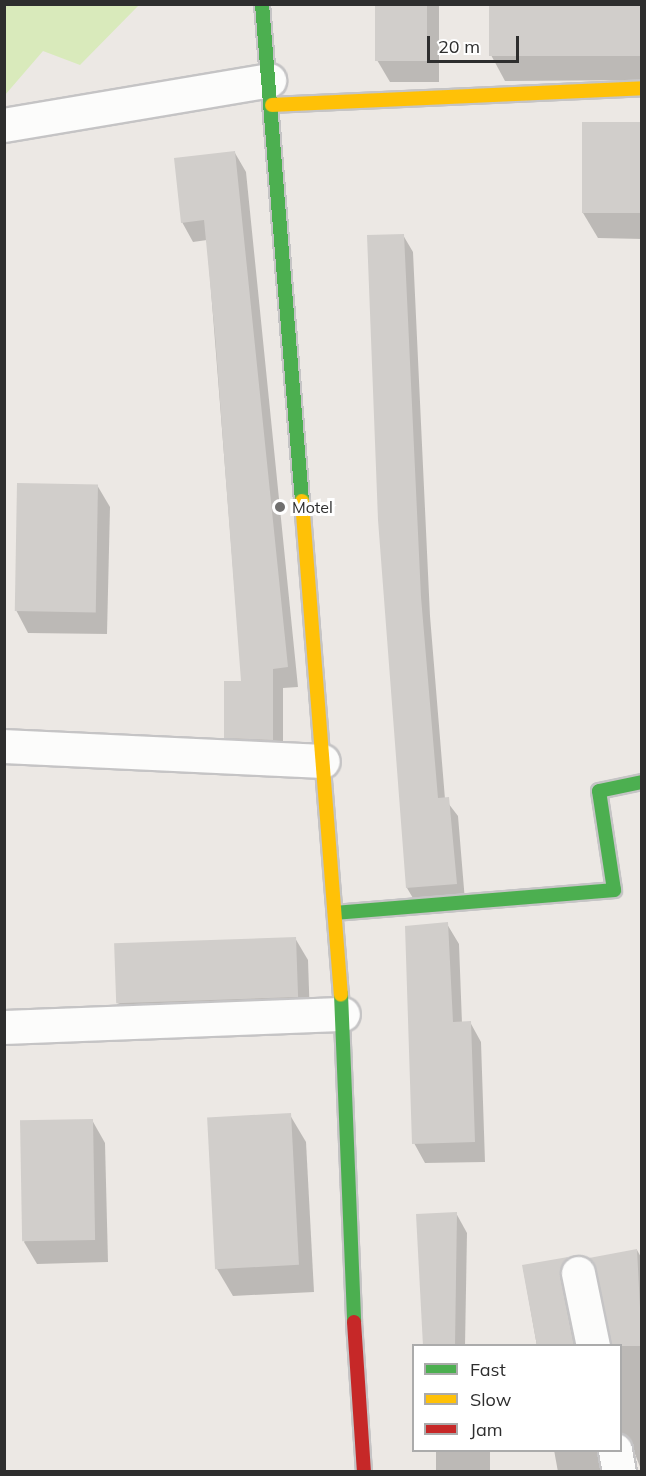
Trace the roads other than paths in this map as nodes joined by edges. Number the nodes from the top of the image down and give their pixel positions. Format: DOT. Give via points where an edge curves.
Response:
graph roads {
  1 [pos="262,4"];
  2 [pos="642,88"];
  3 [pos="270,93"];
  4 [pos="4,125"];
  5 [pos="4,746"];
  6 [pos="323,761"];
  7 [pos="642,782"];
  8 [pos="335,912"];
  9 [pos="343,1014"];
  10 [pos="4,1027"];
  11 [pos="578,1273"];
  12 [pos="593,1344"];
  13 [pos="615,1452"];
  14 [pos="364,1472"];
  15 [pos="619,1472"];
  1 -- 3 [label="main road"];
  2 -- 3 [label="main road"];
  3 -- 4 [label="street"];
  3 -- 6 [label="main road"];
  5 -- 6 [label="street"];
  6 -- 8 [label="main road"];
  7 -- 8 [label="main road" via="599,791 614,890"];
  8 -- 9 [label="main road"];
  9 -- 10 [label="street"];
  9 -- 14 [label="main road" via="357,1407"];
  11 -- 12 [label="street"];
  13 -- 15 [label="street"];
}
